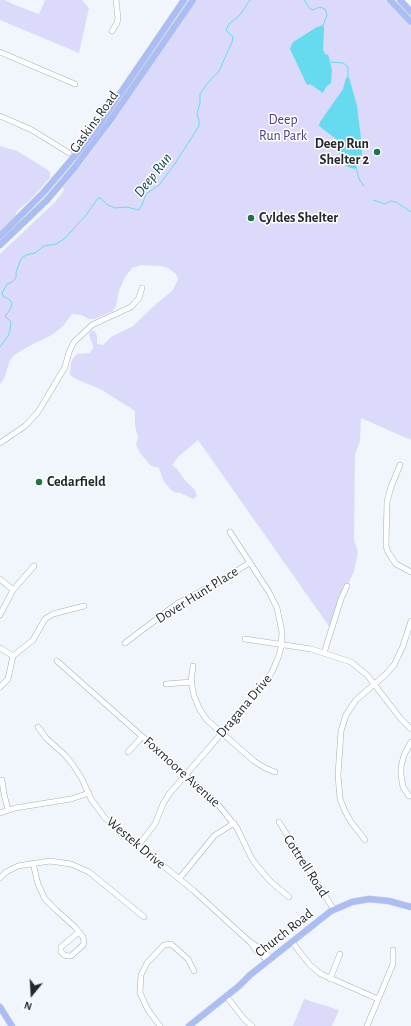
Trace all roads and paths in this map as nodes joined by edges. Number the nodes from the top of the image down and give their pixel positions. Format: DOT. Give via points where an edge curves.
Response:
graph roads {
  1 [pos="116,0"];
  2 [pos="184,0"];
  3 [pos="193,0"];
  4 [pos="390,0"];
  5 [pos="403,1"];
  6 [pos="398,8"];
  7 [pos="411,12"];
  8 [pos="411,22"];
  9 [pos="112,31"];
  10 [pos="0,52"];
  11 [pos="75,84"];
  12 [pos="0,116"];
  13 [pos="69,153"];
  14 [pos="0,236"];
  15 [pos="0,245"];
  16 [pos="142,288"];
  17 [pos="0,443"];
  18 [pos="400,465"];
  19 [pos="230,532"];
  20 [pos="249,563"];
  21 [pos="34,566"];
  22 [pos="411,572"];
  23 [pos="0,579"];
  24 [pos="347,586"];
  25 [pos="13,590"];
  26 [pos="84,606"];
  27 [pos="0,615"];
  28 [pos="411,621"];
  29 [pos="245,639"];
  30 [pos="125,642"];
  31 [pos="281,644"];
  32 [pos="0,648"];
  33 [pos="324,653"];
  34 [pos="13,656"];
  35 [pos="57,662"];
  36 [pos="193,666"];
  37 [pos="192,682"];
  38 [pos="166,684"];
  39 [pos="374,684"];
  40 [pos="0,688"];
  41 [pos="38,727"];
  42 [pos="411,729"];
  43 [pos="221,734"];
  44 [pos="142,737"];
  45 [pos="411,742"];
  46 [pos="128,752"];
  47 [pos="275,772"];
  48 [pos="186,774"];
  49 [pos="2,780"];
  50 [pos="89,793"];
  51 [pos="409,796"];
  52 [pos="8,810"];
  53 [pos="0,812"];
  54 [pos="280,822"];
  55 [pos="234,824"];
  56 [pos="365,840"];
  57 [pos="138,846"];
  58 [pos="33,863"];
  59 [pos="0,878"];
  60 [pos="180,879"];
  61 [pos="289,897"];
  62 [pos="411,907"];
  63 [pos="334,910"];
  64 [pos="144,917"];
  65 [pos="79,932"];
  66 [pos="292,942"];
  67 [pos="394,950"];
  68 [pos="340,954"];
  69 [pos="269,960"];
  70 [pos="194,970"];
  71 [pos="330,979"];
  72 [pos="226,996"];
  73 [pos="378,999"];
  74 [pos="0,1007"];
  75 [pos="12,1026"];
  76 [pos="160,1026"];
  77 [pos="189,1026"];
  78 [pos="252,1026"];
  79 [pos="367,1026"];
  1 -- 9 [label="street" via="118,18"];
  2 -- 14 [label="main road, Gaskins Road" via="78,152 43,193"];
  3 -- 15 [label="main road, Gaskins Road" via="85,155 47,200"];
  4 -- 6 [label="main road"];
  5 -- 6 [label="street"];
  5 -- 7 [label="main road"];
  6 -- 8 [label="main road"];
  10 -- 11 [label="street"];
  12 -- 13 [label="street" via="32,130"];
  16 -- 17 [label="street" via="139,298 131,307 92,325 74,342 65,367 38,412 25,426"];
  18 -- 22 [label="street" via="387,502 386,546 396,564"];
  19 -- 20 [label="street, Dragana Drive"];
  20 -- 30 [label="street, Dover Hunt Place" via="223,580 178,603"];
  20 -- 31 [label="street, Dragana Drive" via="278,608"];
  21 -- 25 [label="street"];
  23 -- 25 [label="street"];
  24 -- 33 [label="street"];
  25 -- 27 [label="street"];
  26 -- 34 [label="street" via="49,616 42,622 33,640"];
  28 -- 39 [label="street" via="394,665"];
  29 -- 31 [label="street"];
  31 -- 33 [label="street"];
  31 -- 43 [label="street, Dragana Drive" via="268,679"];
  32 -- 34 [label="street"];
  33 -- 39 [label="street" via="355,664"];
  34 -- 40 [label="street" via="8,679"];
  35 -- 44 [label="street, Foxmoore Avenue"];
  36 -- 37 [label="street"];
  37 -- 38 [label="street"];
  37 -- 43 [label="street" via="200,710"];
  39 -- 42 [label="street"];
  39 -- 56 [label="street" via="359,696 349,709 340,737 340,798 350,822"];
  41 -- 50 [label="street, Westek Drive" via="70,761"];
  43 -- 47 [label="street" via="254,762"];
  43 -- 48 [label="street, Dragana Drive"];
  44 -- 46 [label="street"];
  44 -- 48 [label="street, Foxmoore Avenue"];
  45 -- 51 [label="street" via="404,755 401,771 402,784"];
  48 -- 55 [label="street, Foxmoore Avenue" via="216,802"];
  48 -- 57 [label="street, Dragana Drive" via="166,799 158,819"];
  49 -- 52 [label="street"];
  50 -- 52 [label="street" via="71,799"];
  50 -- 57 [label="street, Westek Drive" via="105,818"];
  52 -- 53 [label="street"];
  54 -- 63 [label="street, Cottrell Road"];
  55 -- 60 [label="street" via="214,836"];
  55 -- 61 [label="street, Foxmoore Avenue" via="258,868"];
  57 -- 60 [label="street, Westek Drive"];
  58 -- 59 [label="street" via="12,868"];
  58 -- 64 [label="street" via="59,861 80,867"];
  58 -- 65 [label="street" via="38,884 46,899"];
  60 -- 69 [label="street, Westek Drive" via="258,947"];
  62 -- 63 [label="main road, Church Road" via="389,900 369,899 352,902"];
  63 -- 66 [label="main road, Church Road"];
  65 -- 65 [label="street" via="84,942 71,956 64,955 61,947"];
  66 -- 69 [label="main road, Church Road"];
  66 -- 71 [label="street" via="310,965"];
  67 -- 73 [label="street" via="393,964"];
  68 -- 71 [label="street"];
  69 -- 72 [label="main road, Church Road"];
  70 -- 76 [label="street" via="188,960 171,944 164,945 147,963 141,975 140,993"];
  71 -- 73 [label="street"];
  72 -- 77 [label="main road, Church Road"];
  72 -- 78 [label="street"];
  73 -- 79 [label="street"];
  74 -- 75 [label="main road"];
}
